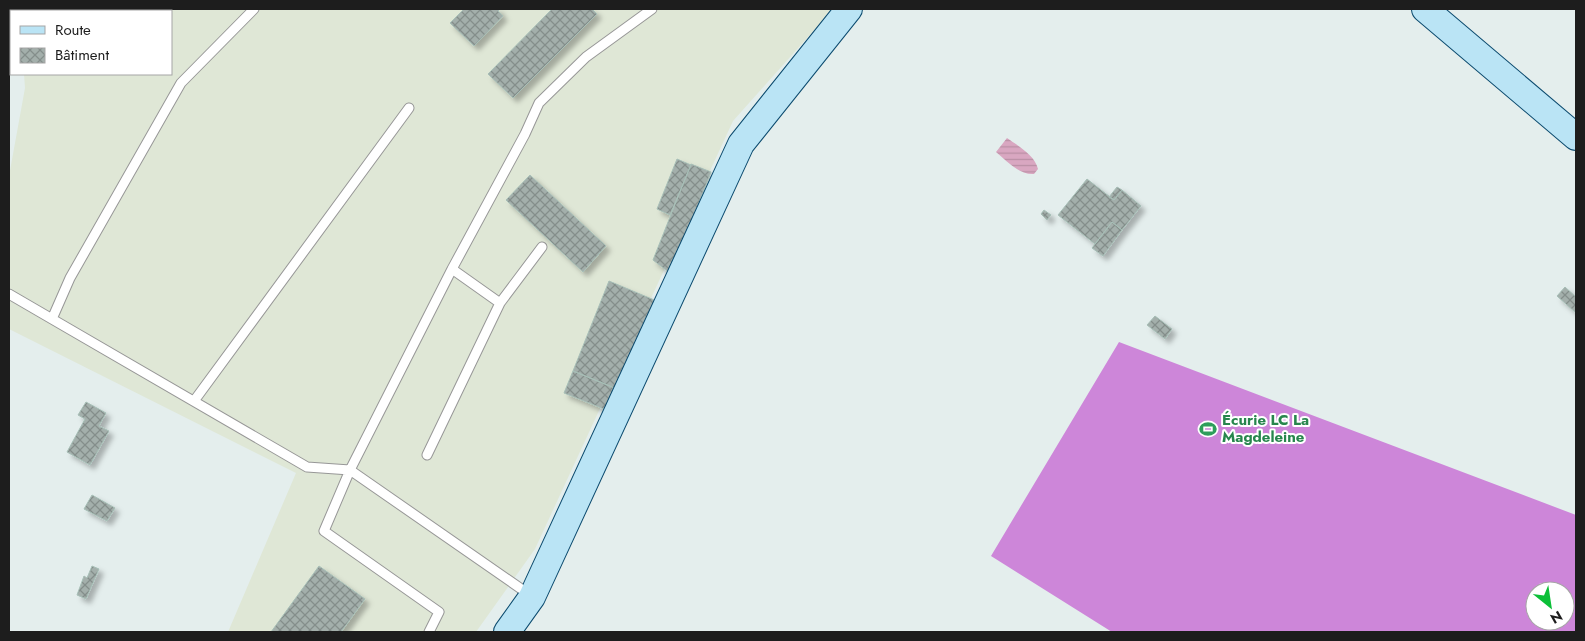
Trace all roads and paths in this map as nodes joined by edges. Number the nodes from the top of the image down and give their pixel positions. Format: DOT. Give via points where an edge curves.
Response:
graph roads {
  1 [pos="254,9"];
  2 [pos="651,9"];
  3 [pos="850,9"];
  4 [pos="1425,9"];
  5 [pos="409,108"];
  6 [pos="1576,137"];
  7 [pos="542,247"];
  8 [pos="452,269"];
  9 [pos="9,294"];
  10 [pos="500,303"];
  11 [pos="52,318"];
  12 [pos="194,401"];
  13 [pos="427,455"];
  14 [pos="350,470"];
  15 [pos="532,597"];
  16 [pos="429,632"];
  17 [pos="507,632"];
  1 -- 11 [label="lane" via="182,83 70,278"];
  2 -- 8 [label="lane" via="586,57 539,103"];
  3 -- 15 [label="main road" via="741,144"];
  4 -- 6 [label="main road"];
  5 -- 12 [label="lane"];
  7 -- 10 [label="lane"];
  8 -- 10 [label="lane"];
  8 -- 14 [label="lane"];
  9 -- 11 [label="lane"];
  10 -- 13 [label="lane"];
  11 -- 12 [label="lane"];
  12 -- 14 [label="lane" via="307,467"];
  14 -- 15 [label="lane"];
  14 -- 16 [label="lane" via="324,531 439,612"];
  15 -- 17 [label="main road"];
}
